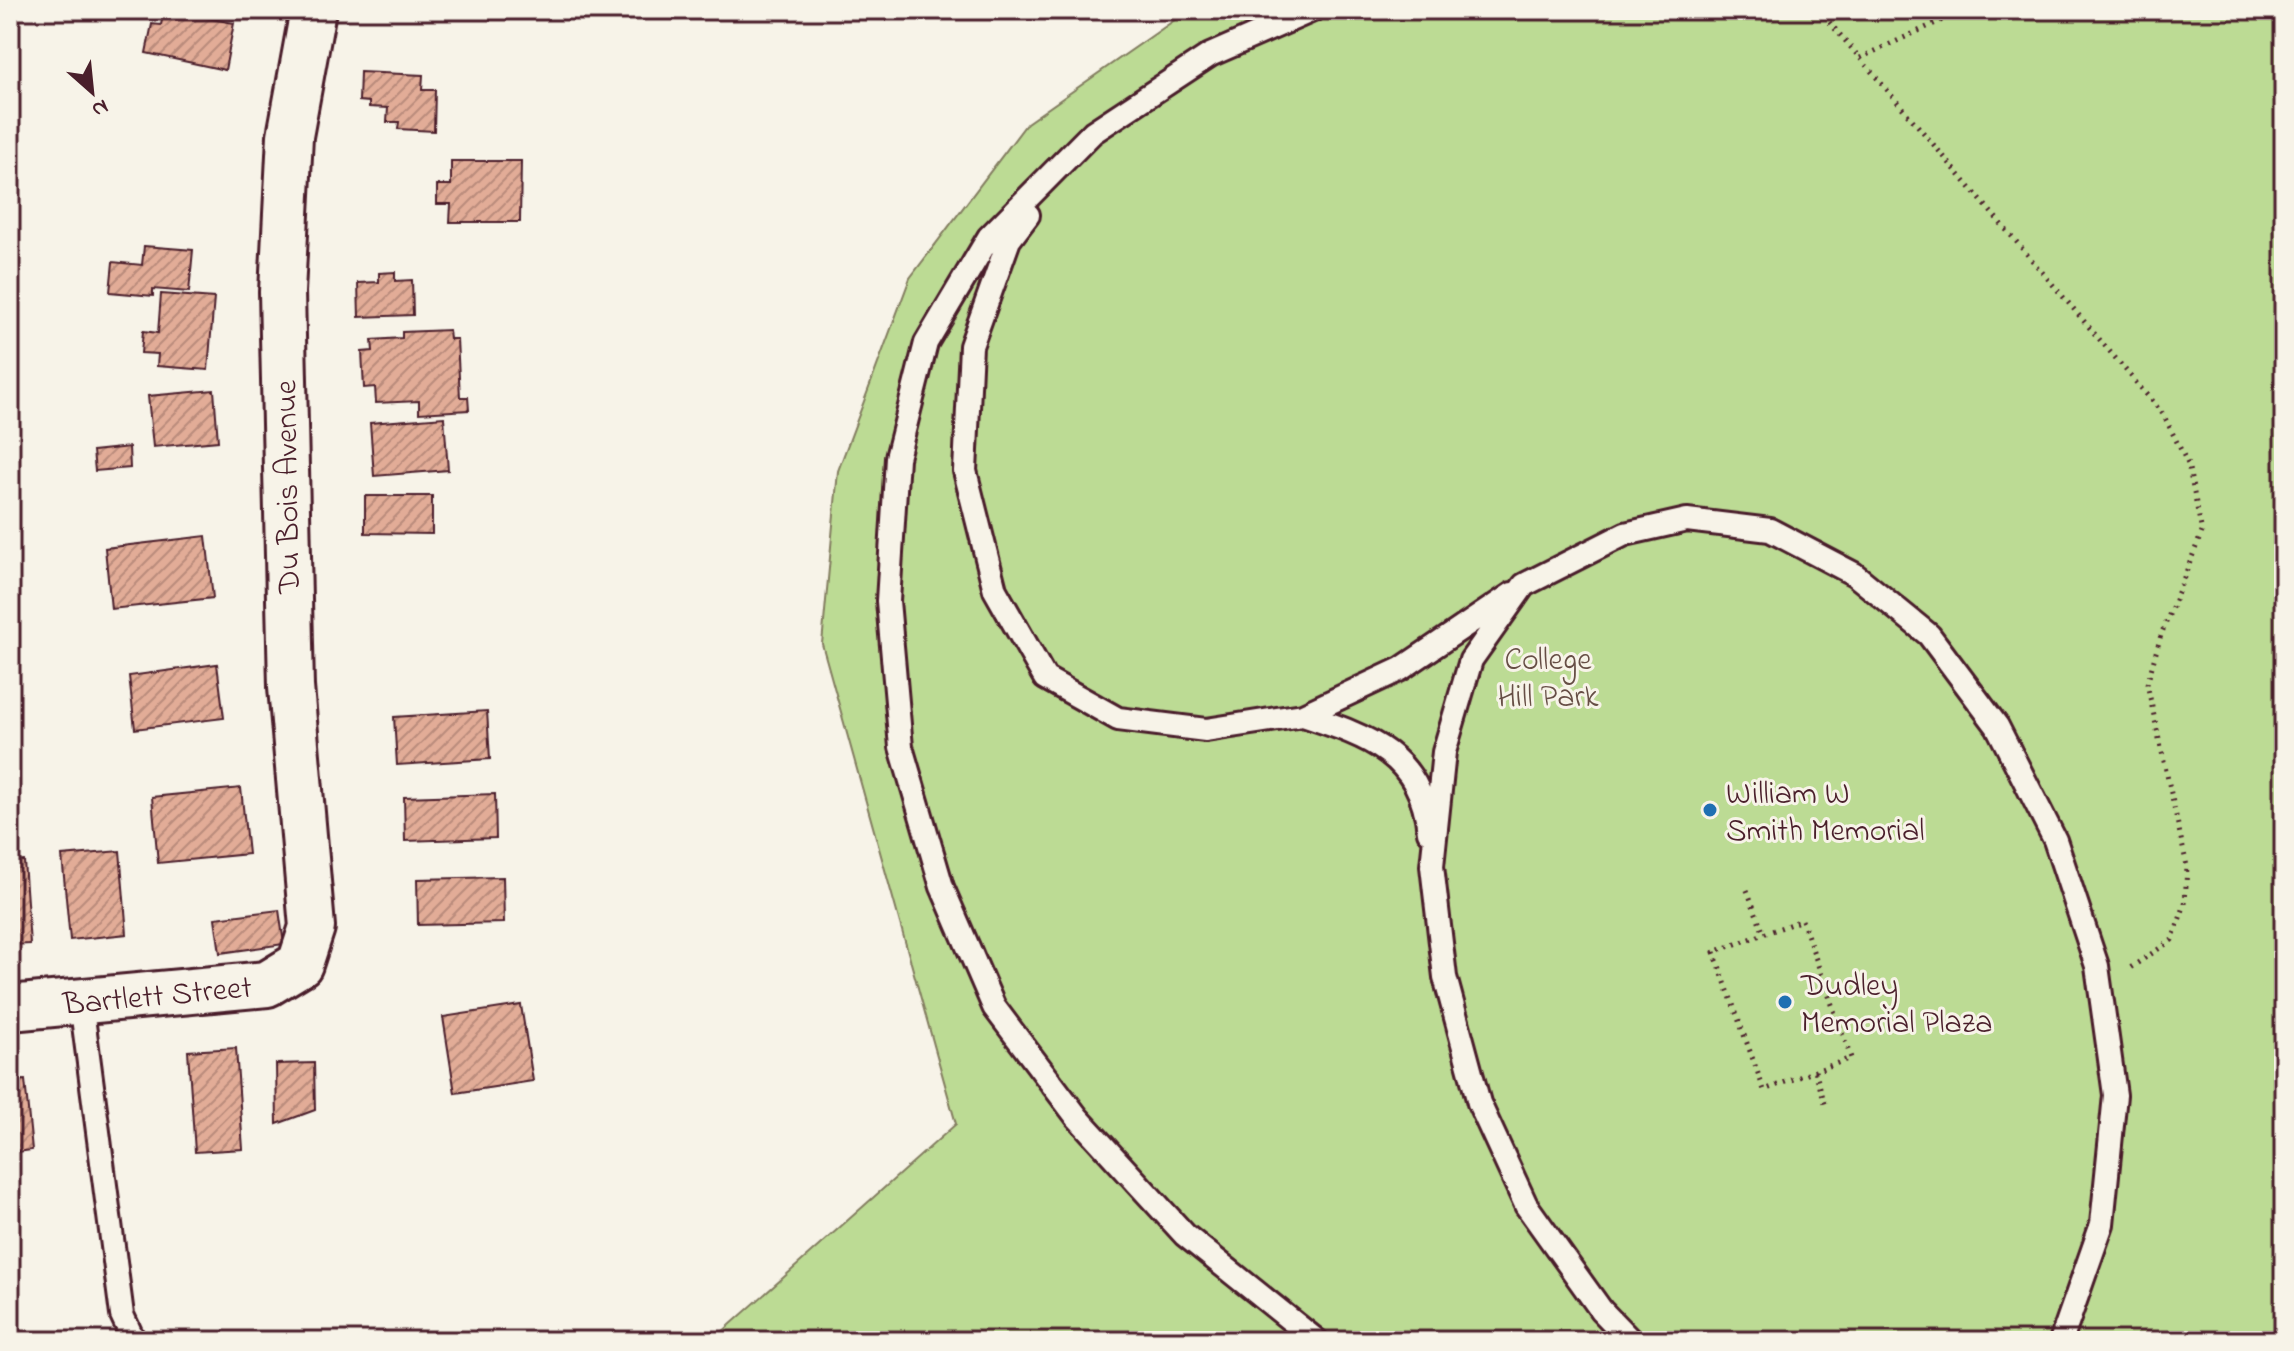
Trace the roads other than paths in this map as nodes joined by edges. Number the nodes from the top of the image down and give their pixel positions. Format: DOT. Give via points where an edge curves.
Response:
graph roads {
  1 [pos="313,10"];
  2 [pos="1313,10"];
  3 [pos="1093,132"];
  4 [pos="1524,585"];
  5 [pos="1303,715"];
  6 [pos="1432,866"];
  7 [pos="300,964"];
  8 [pos="81,1002"];
  9 [pos="10,1008"];
  10 [pos="1287,1331"];
  11 [pos="134,1341"];
  12 [pos="1317,1341"];
  13 [pos="1631,1341"];
  14 [pos="2061,1341"];
  1 -- 7 [label="street, Du Bois Avenue" via="290,136 282,292 291,687 312,927"];
  2 -- 3 [label="lane" via="1210,55"];
  3 -- 5 [label="lane" via="1009,240 971,346 965,471 995,590 1045,678 1118,719 1206,730"];
  3 -- 10 [label="lane" via="989,237 926,343 897,458 888,601 901,747 942,887 994,1007 1077,1117 1185,1235"];
  4 -- 5 [label="lane" via="1401,669"];
  4 -- 6 [label="lane" via="1471,660 1444,752"];
  4 -- 14 [label="lane" via="1625,534 1687,520 1770,530 1854,574 1929,635 1997,726 2055,840 2097,966 2115,1095 2102,1224"];
  5 -- 6 [label="lane" via="1360,734 1409,770 1427,813"];
  6 -- 13 [label="lane" via="1445,977 1479,1103 1526,1205 1601,1310"];
  7 -- 8 [label="street, Bartlett Street" via="267,984"];
  8 -- 9 [label="street, Bartlett Street"];
  8 -- 11 [label="lane" via="122,1315"];
  10 -- 12 [label="lane"];
}
